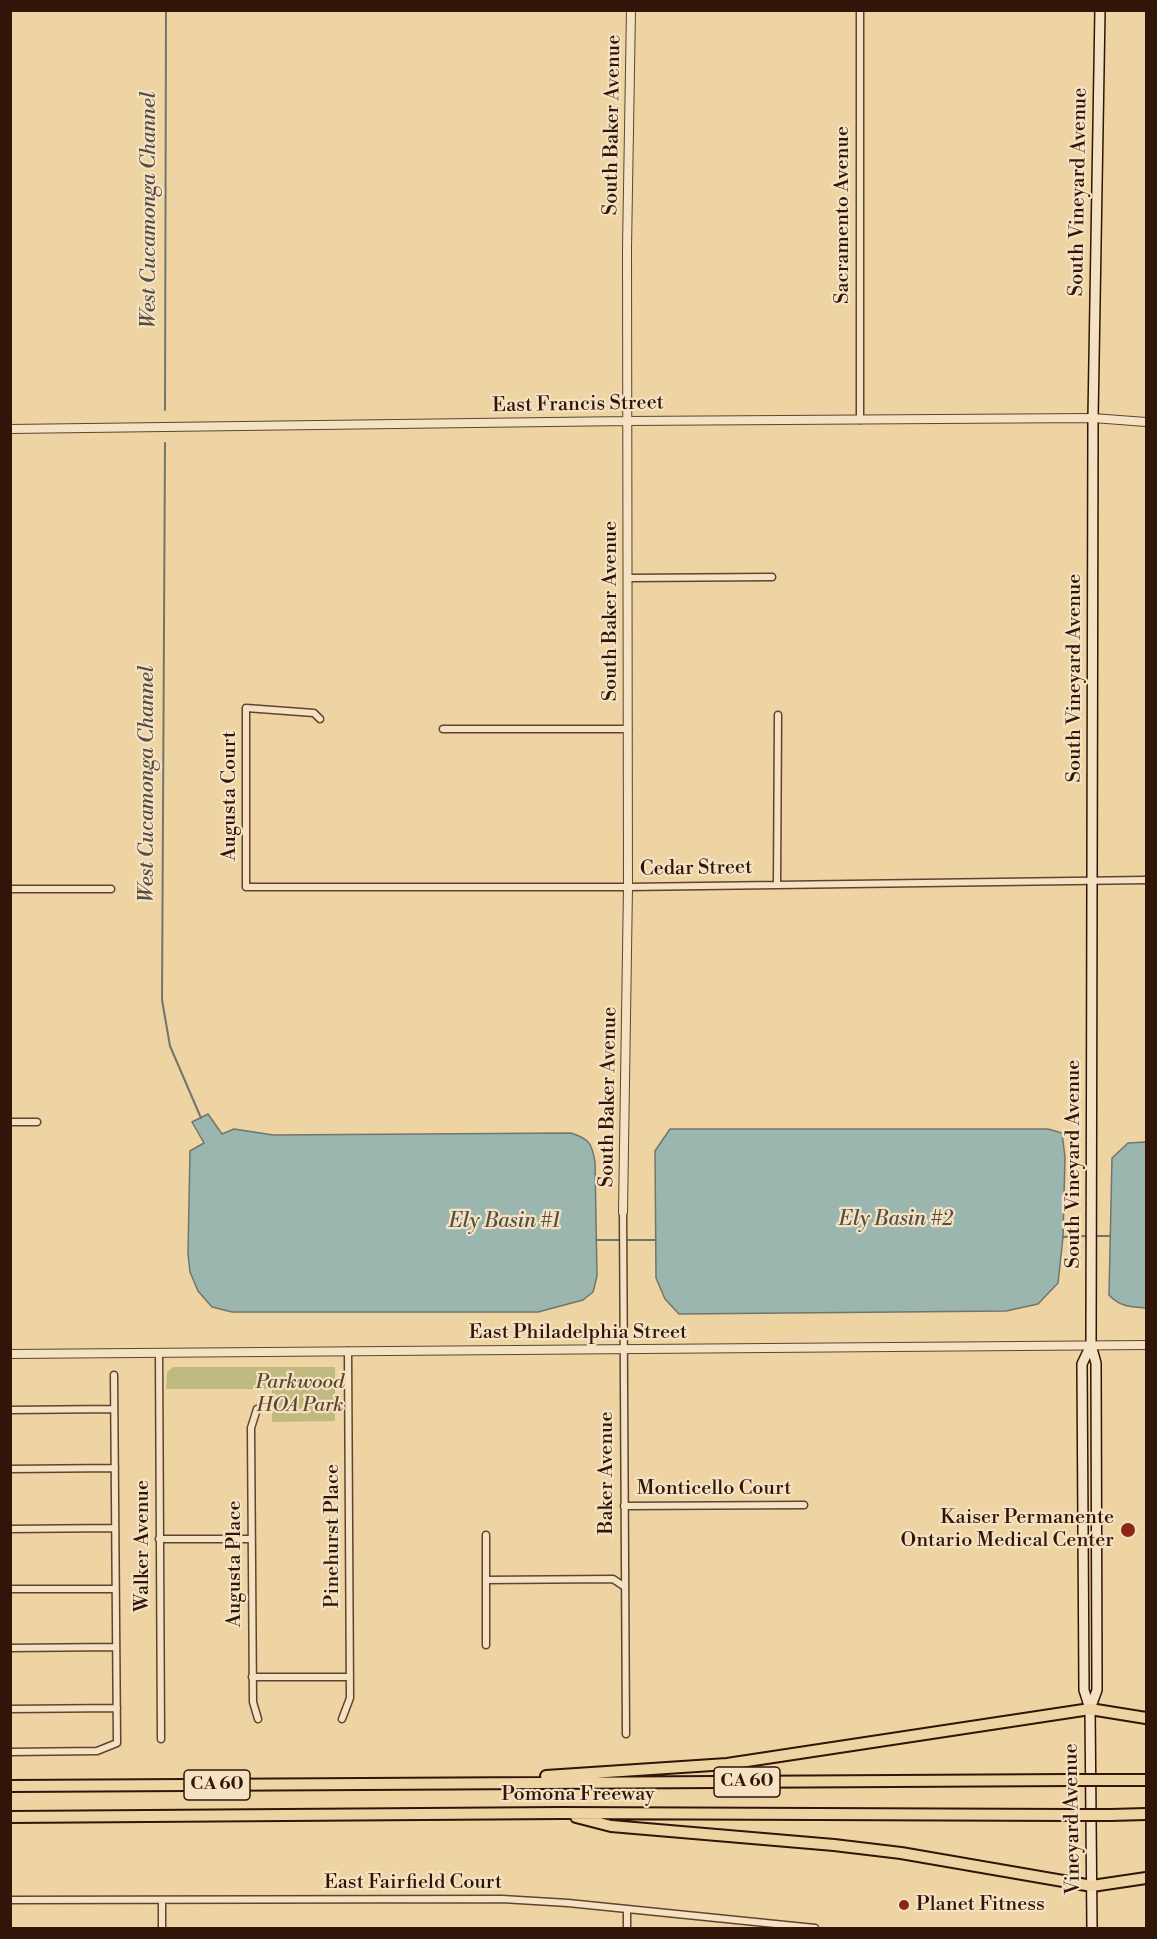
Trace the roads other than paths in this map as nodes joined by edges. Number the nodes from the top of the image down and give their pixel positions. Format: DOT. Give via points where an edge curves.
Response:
graph roads {
  1 [pos="631,10"];
  2 [pos="860,10"];
  3 [pos="1100,10"];
  4 [pos="1093,418"];
  5 [pos="860,420"];
  6 [pos="628,421"];
  7 [pos="1146,422"];
  8 [pos="10,429"];
  9 [pos="772,577"];
  10 [pos="628,578"];
  11 [pos="778,715"];
  12 [pos="320,719"];
  13 [pos="443,729"];
  14 [pos="628,729"];
  15 [pos="1146,880"];
  16 [pos="1093,881"];
  17 [pos="777,885"];
  18 [pos="246,887"];
  19 [pos="628,887"];
  20 [pos="10,889"];
  21 [pos="111,889"];
  22 [pos="10,1122"];
  23 [pos="37,1122"];
  24 [pos="623,1212"];
  25 [pos="1091,1345"];
  26 [pos="1146,1345"];
  27 [pos="623,1349"];
  28 [pos="348,1351"];
  29 [pos="10,1353"];
  30 [pos="159,1353"];
  31 [pos="114,1375"];
  32 [pos="114,1409"];
  33 [pos="257,1409"];
  34 [pos="10,1410"];
  35 [pos="115,1468"];
  36 [pos="10,1469"];
  37 [pos="804,1505"];
  38 [pos="624,1506"];
  39 [pos="115,1528"];
  40 [pos="10,1529"];
  41 [pos="486,1535"];
  42 [pos="159,1539"];
  43 [pos="252,1539"];
  44 [pos="486,1580"];
  45 [pos="625,1587"];
  46 [pos="10,1589"];
  47 [pos="115,1589"];
  48 [pos="486,1645"];
  49 [pos="116,1647"];
  50 [pos="10,1648"];
  51 [pos="252,1677"];
  52 [pos="350,1677"];
  53 [pos="117,1708"];
  54 [pos="10,1709"];
  55 [pos="1090,1709"];
  56 [pos="1146,1718"];
  57 [pos="258,1719"];
  58 [pos="342,1719"];
  59 [pos="626,1734"];
  60 [pos="161,1739"];
  61 [pos="10,1752"];
  62 [pos="1146,1780"];
  63 [pos="423,1783"];
  64 [pos="10,1786"];
  65 [pos="561,1813"];
  66 [pos="1146,1814"];
  67 [pos="10,1817"];
  68 [pos="1146,1878"];
  69 [pos="1092,1886"];
  70 [pos="10,1900"];
  71 [pos="162,1900"];
  72 [pos="627,1909"];
  73 [pos="162,1929"];
  74 [pos="627,1929"];
  75 [pos="815,1929"];
  76 [pos="1092,1929"];
  1 -- 6 [label="street, South Baker Avenue"];
  2 -- 5 [label="street, Sacramento Avenue"];
  3 -- 4 [label="main road, South Vineyard Avenue"];
  4 -- 5 [label="street, East Francis Street"];
  4 -- 7 [label="street, East Francis Street"];
  4 -- 16 [label="main road, South Vineyard Avenue"];
  5 -- 6 [label="street, East Francis Street"];
  6 -- 8 [label="street, East Francis Street"];
  6 -- 10 [label="street, South Baker Avenue"];
  9 -- 10 [label="street"];
  10 -- 14 [label="street, South Baker Avenue"];
  11 -- 17 [label="street"];
  12 -- 18 [label="street, Augusta Court" via="314,713 246,708"];
  13 -- 14 [label="street"];
  14 -- 19 [label="street, South Baker Avenue"];
  15 -- 16 [label="street, Cedar Street"];
  16 -- 17 [label="street, Cedar Street"];
  16 -- 25 [label="main road, South Vineyard Avenue"];
  17 -- 19 [label="street, Cedar Street"];
  18 -- 19 [label="street, Cedar Street"];
  19 -- 24 [label="street, South Baker Avenue"];
  20 -- 21 [label="street"];
  22 -- 23 [label="street"];
  24 -- 27 [label="street, Baker Avenue"];
  25 -- 26 [label="street, East Philadelphia Street"];
  25 -- 27 [label="street, East Philadelphia Street"];
  25 -- 55 [label="main road, South Vineyard Avenue" via="1096,1363 1097,1690"];
  25 -- 55 [label="main road, South Vineyard Avenue" via="1082,1365 1084,1690"];
  27 -- 28 [label="street, East Philadelphia Street"];
  27 -- 38 [label="street, Baker Avenue"];
  28 -- 30 [label="street, East Philadelphia Street"];
  28 -- 52 [label="street, Pinehurst Place"];
  29 -- 30 [label="street, East Philadelphia Street"];
  30 -- 42 [label="street, Walker Avenue"];
  31 -- 32 [label="street, Walker Avenue"];
  32 -- 34 [label="street"];
  32 -- 35 [label="street, Walker Avenue"];
  33 -- 43 [label="street, Augusta Place" via="251,1428"];
  35 -- 36 [label="street"];
  35 -- 39 [label="street, Walker Avenue"];
  37 -- 38 [label="street, Monticello Court"];
  38 -- 45 [label="street, Baker Avenue"];
  39 -- 40 [label="street"];
  39 -- 47 [label="street, Walker Avenue"];
  41 -- 44 [label="street"];
  42 -- 43 [label="street"];
  42 -- 60 [label="street, Walker Avenue"];
  43 -- 51 [label="street, Augusta Place"];
  44 -- 45 [label="street" via="613,1579"];
  44 -- 48 [label="street"];
  45 -- 59 [label="street, Baker Avenue"];
  46 -- 47 [label="street"];
  47 -- 49 [label="street, Walker Avenue"];
  49 -- 50 [label="street"];
  49 -- 53 [label="street, Walker Avenue"];
  51 -- 52 [label="street"];
  51 -- 57 [label="street, Augusta Place"];
  52 -- 58 [label="street, Pinehurst Place" via="350,1698"];
  53 -- 54 [label="street"];
  53 -- 61 [label="street, Walker Avenue" via="117,1743 97,1751"];
  55 -- 56 [label="highway"];
  55 -- 63 [label="highway" via="727,1764"];
  55 -- 69 [label="main road, Vineyard Avenue"];
  62 -- 63 [label="highway, Pomona Freeway / CA 60, bridge"];
  63 -- 64 [label="highway, Pomona Freeway / CA 60"];
  65 -- 66 [label="highway, Pomona Freeway / CA 60, bridge"];
  65 -- 67 [label="highway, Pomona Freeway / CA 60"];
  65 -- 69 [label="highway" via="610,1826 901,1853"];
  68 -- 69 [label="highway"];
  69 -- 76 [label="main road, Vineyard Avenue"];
  70 -- 71 [label="street, East Fairfield Court"];
  71 -- 72 [label="street, East Fairfield Court" via="502,1899"];
  71 -- 73 [label="street"];
  72 -- 74 [label="street"];
  72 -- 75 [label="street, East Fairfield Court"];
}
